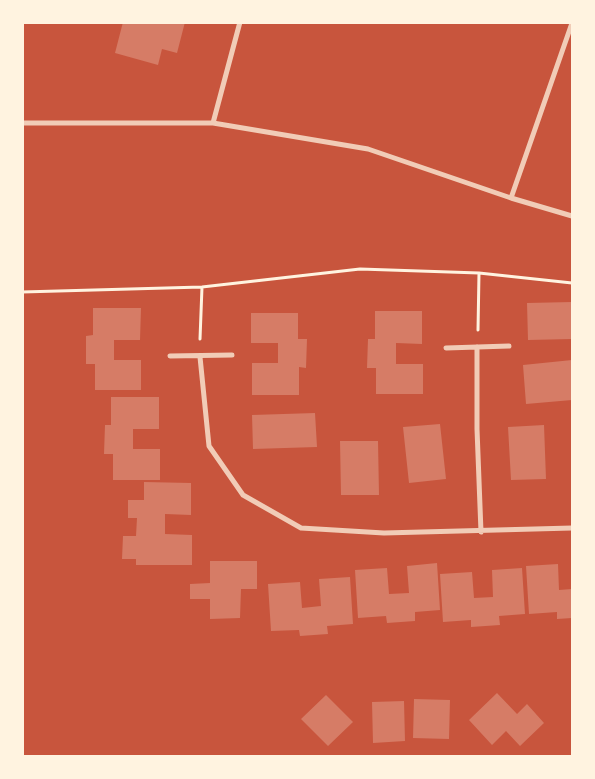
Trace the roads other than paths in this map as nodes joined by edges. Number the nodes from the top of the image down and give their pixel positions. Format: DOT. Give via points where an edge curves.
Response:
graph roads {
  1 [pos="240,22"];
  2 [pos="572,23"];
  3 [pos="22,123"];
  4 [pos="213,123"];
  5 [pos="511,198"];
  6 [pos="572,216"];
  7 [pos="508,346"];
  8 [pos="477,347"];
  9 [pos="446,348"];
  10 [pos="232,355"];
  11 [pos="170,356"];
  12 [pos="200,357"];
  13 [pos="572,528"];
  14 [pos="481,532"];
  1 -- 4 [label="street"];
  2 -- 5 [label="street"];
  3 -- 4 [label="street"];
  4 -- 5 [label="street" via="368,149"];
  5 -- 6 [label="street"];
  7 -- 8 [label="street"];
  8 -- 9 [label="street"];
  8 -- 14 [label="street"];
  10 -- 12 [label="street"];
  11 -- 12 [label="street"];
  12 -- 14 [label="street" via="209,446 243,495 301,528 384,533"];
  13 -- 14 [label="street"];
}
